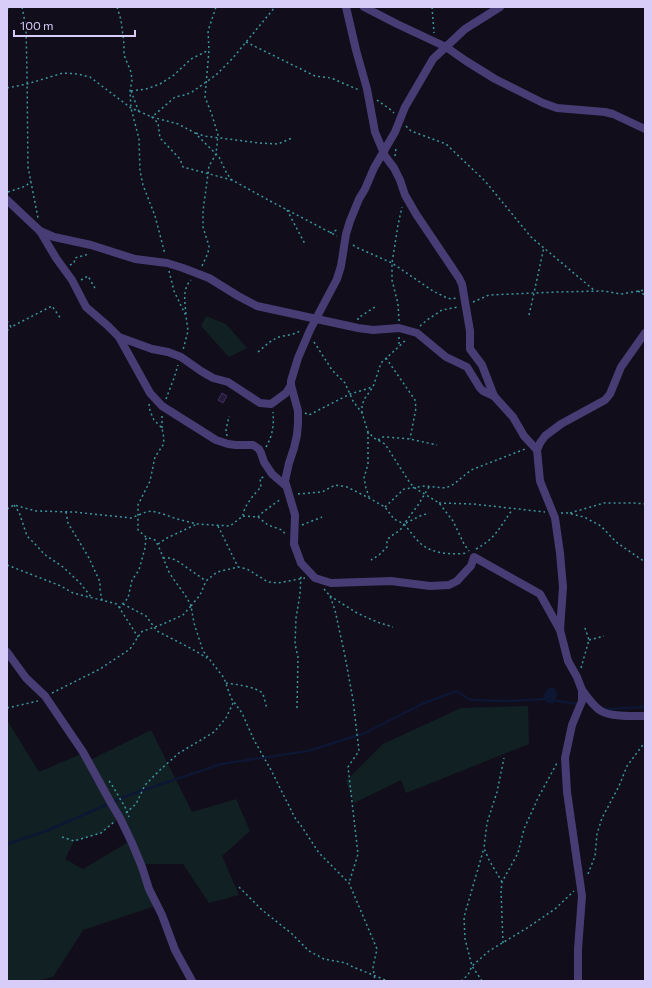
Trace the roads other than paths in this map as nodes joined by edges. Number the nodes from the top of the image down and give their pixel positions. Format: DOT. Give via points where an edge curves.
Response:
graph roads {
  1 [pos="346,7"];
  2 [pos="364,7"];
  3 [pos="500,7"];
  4 [pos="446,46"];
  5 [pos="645,129"];
  6 [pos="383,152"];
  7 [pos="7,200"];
  8 [pos="40,231"];
  9 [pos="316,319"];
  10 [pos="645,333"];
  11 [pos="119,338"];
  12 [pos="291,385"];
  13 [pos="494,396"];
  14 [pos="535,448"];
  15 [pos="287,490"];
  16 [pos="560,630"];
  17 [pos="7,652"];
  18 [pos="582,690"];
  19 [pos="645,716"];
  20 [pos="192,981"];
  21 [pos="578,981"];
  1 -- 6 [label="street" via="375,132"];
  2 -- 4 [label="street"];
  3 -- 4 [label="street"];
  4 -- 5 [label="street" via="495,79 543,104 557,108 605,112"];
  4 -- 6 [label="street" via="433,59"];
  6 -- 9 [label="street" via="350,221 337,279"];
  6 -- 13 [label="street" via="394,168 416,214 462,284 470,331 470,349 482,365"];
  7 -- 8 [label="street"];
  8 -- 9 [label="street" via="135,259 167,263 209,278 258,306"];
  8 -- 11 [label="street" via="86,307"];
  9 -- 12 [label="street" via="306,330"];
  9 -- 13 [label="street" via="358,328 399,328 417,333 446,357 467,367 480,388"];
  10 -- 14 [label="street" via="621,367 605,400 561,424 545,436"];
  11 -- 12 [label="street" via="181,357 213,378 228,382 260,403 272,404 286,394"];
  11 -- 15 [label="street" via="150,393 162,406 212,437 228,444 253,445 259,449 272,474"];
  12 -- 15 [label="street" via="298,411 296,435 285,481"];
  13 -- 14 [label="street"];
  14 -- 16 [label="street" via="540,481 555,518 560,553 563,587"];
  15 -- 16 [label="street" via="294,515 294,544 301,563 315,578 331,583 391,581 430,586 449,585 457,581 471,566 472,555 540,594"];
  16 -- 18 [label="street" via="568,661"];
  17 -- 20 [label="street" via="26,678 46,698 84,752 132,843 175,950"];
  18 -- 19 [label="street" via="607,714"];
  18 -- 21 [label="street" via="582,701 572,725 565,758 567,792 582,896"];
}
